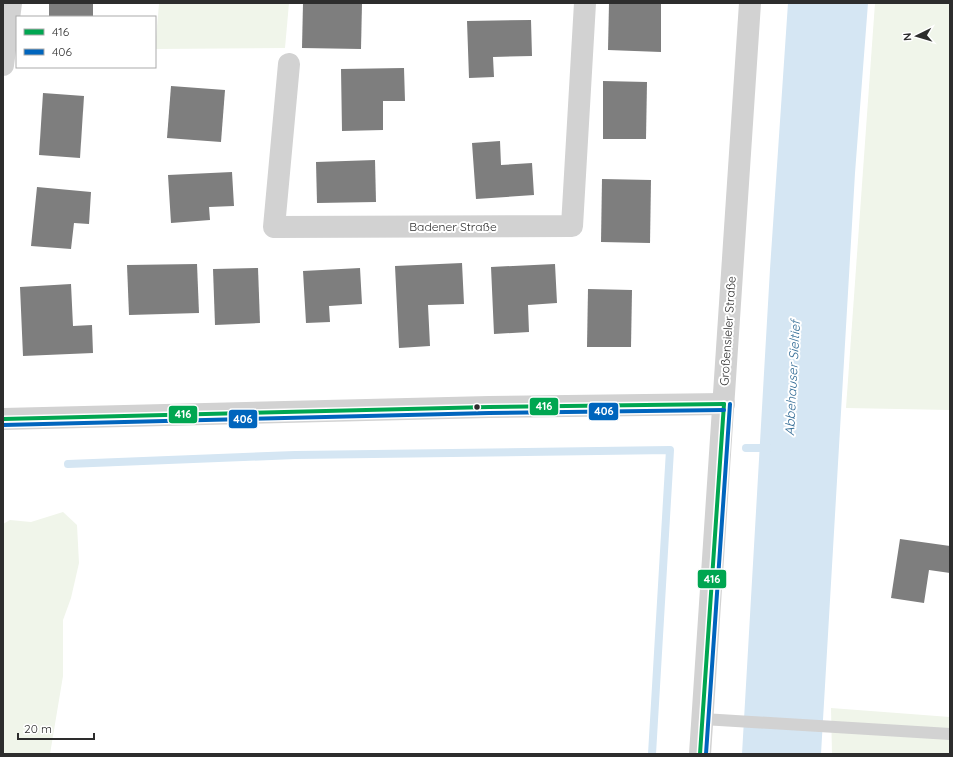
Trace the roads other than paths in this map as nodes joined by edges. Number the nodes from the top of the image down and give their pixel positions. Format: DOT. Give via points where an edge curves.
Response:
graph roads {
  1 [pos="11,3"];
  2 [pos="585,3"];
  3 [pos="750,3"];
  4 [pos="289,64"];
  5 [pos="3,65"];
  6 [pos="724,404"];
  7 [pos="3,419"];
  8 [pos="703,719"];
  9 [pos="950,734"];
  10 [pos="700,754"];
  1 -- 5 [label="street"];
  2 -- 4 [label="street, Badener Straße" via="572,226 274,227"];
  3 -- 6 [label="street, Großensieler Straße"];
  6 -- 7 [label="street"];
  6 -- 8 [label="street, Großensieler Straße"];
  8 -- 9 [label="lane"];
  8 -- 10 [label="street, Großensieler Straße"];
}
